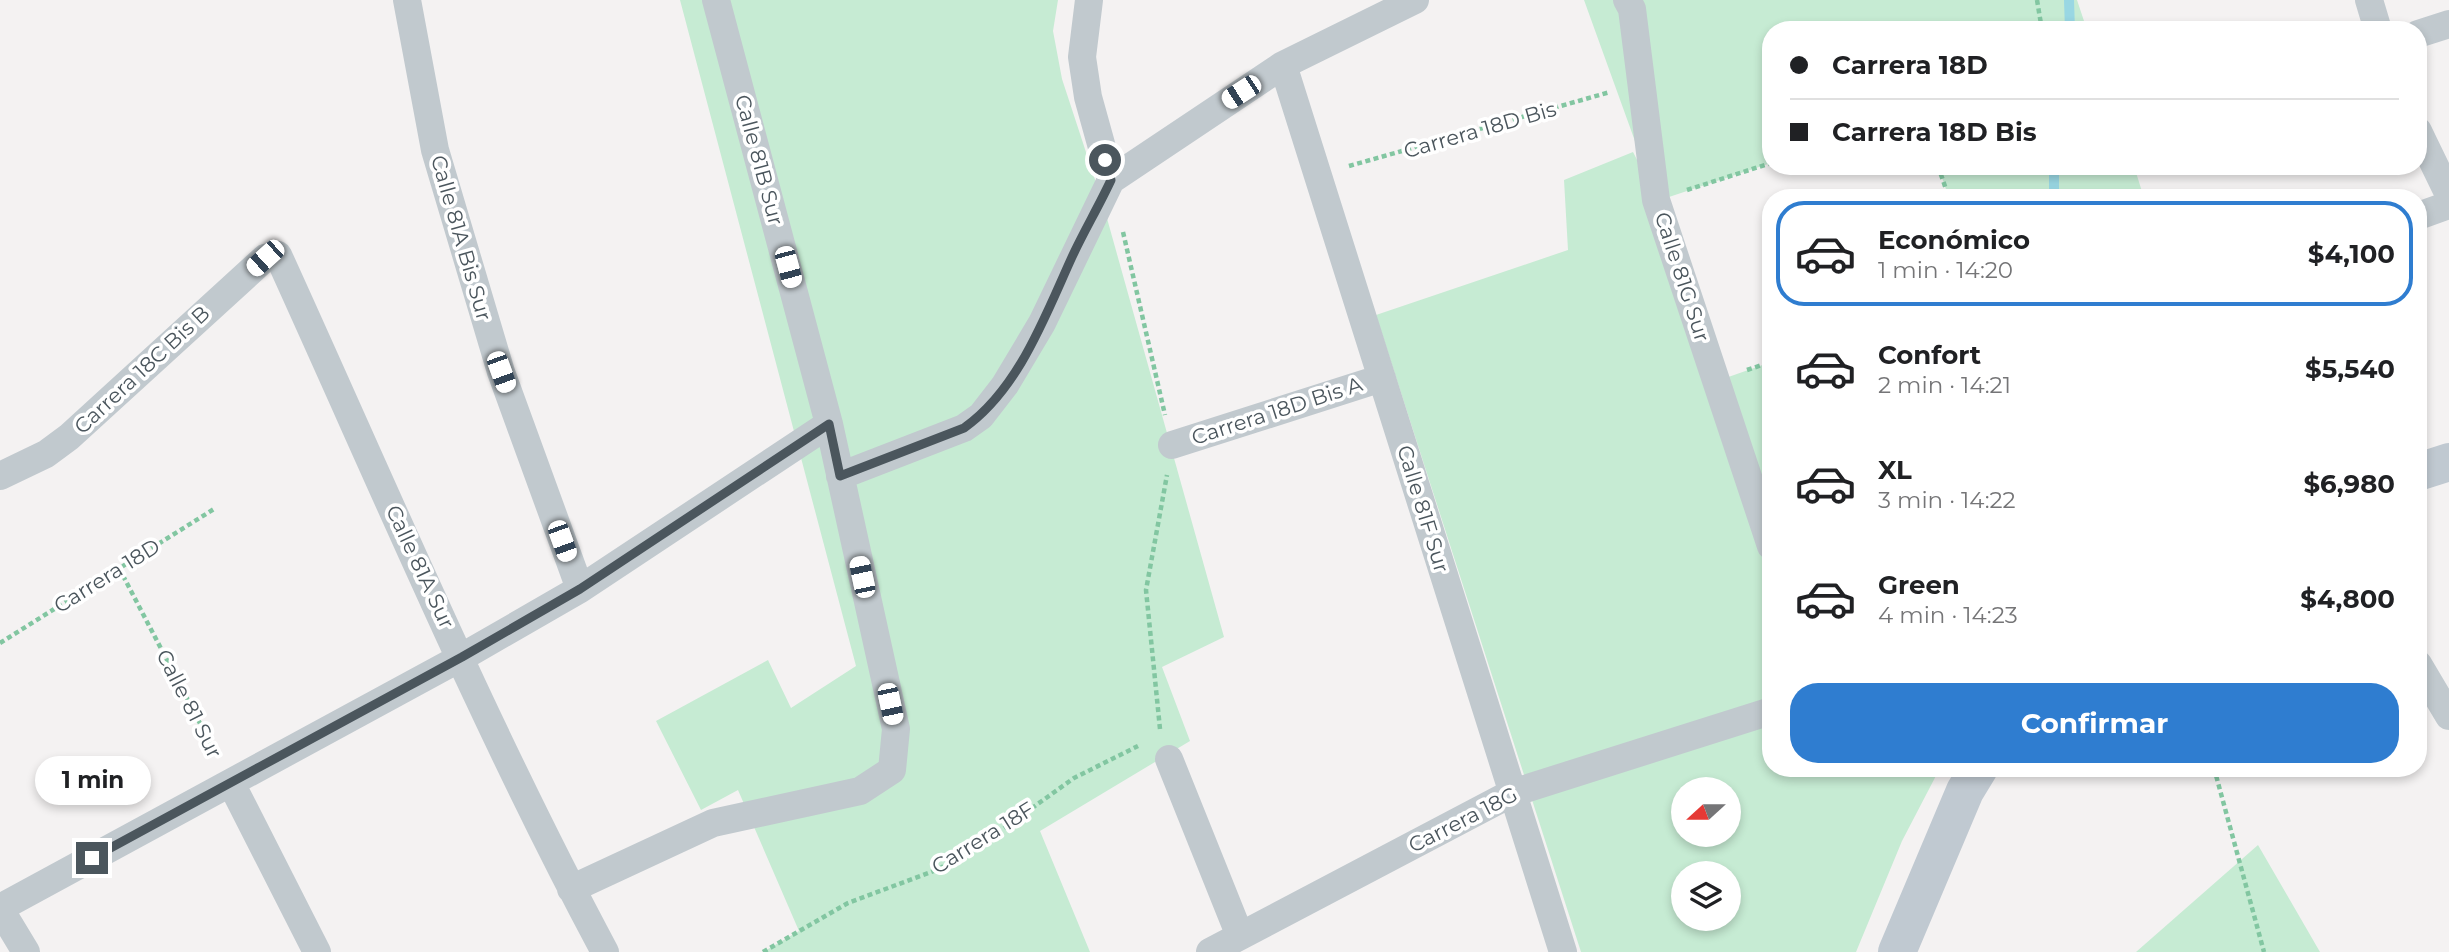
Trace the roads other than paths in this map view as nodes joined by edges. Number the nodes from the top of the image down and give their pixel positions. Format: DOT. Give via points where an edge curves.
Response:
graph roads {
  1 [pos="407,0"];
  2 [pos="716,0"];
  3 [pos="1109,0"];
  4 [pos="1415,0"];
  5 [pos="1627,0"];
  6 [pos="2369,0"];
  7 [pos="1087,12"];
  8 [pos="2375,21"];
  9 [pos="2449,24"];
  10 [pos="2427,31"];
  11 [pos="1283,65"];
  12 [pos="2427,150"];
  13 [pos="1111,180"];
  14 [pos="2449,195"];
  15 [pos="2449,205"];
  16 [pos="2427,213"];
  17 [pos="278,256"];
  18 [pos="1382,378"];
  19 [pos="829,424"];
  20 [pos="1172,445"];
  21 [pos="2449,462"];
  22 [pos="2427,469"];
  23 [pos="0,476"];
  24 [pos="840,476"];
  25 [pos="1762,519"];
  26 [pos="580,589"];
  27 [pos="462,657"];
  28 [pos="2427,679"];
  29 [pos="1762,714"];
  30 [pos="2449,716"];
  31 [pos="1159,750"];
  32 [pos="1974,777"];
  33 [pos="230,783"];
  34 [pos="1512,793"];
  35 [pos="571,889"];
  36 [pos="0,909"];
  37 [pos="1221,947"];
  38 [pos="26,952"];
  39 [pos="317,952"];
  40 [pos="605,952"];
  41 [pos="1563,952"];
  42 [pos="1897,952"];
  1 -- 26 [label="street, Calle 81A Bis Sur" via="435,150 501,372"];
  2 -- 19 [label="street, Calle 81B Sur"];
  3 -- 7 [label="street" via="1099,13"];
  4 -- 11 [label="street"];
  5 -- 25 [label="street, Calle 81G Sur" via="1632,9 1657,200"];
  6 -- 8 [label="street"];
  7 -- 13 [label="street" via="1082,57"];
  9 -- 10 [label="street"];
  11 -- 13 [label="street"];
  11 -- 18 [label="street, Calle 81F Sur"];
  12 -- 14 [label="street"];
  13 -- 24 [label="street" via="1042,323 981,416 964,428"];
  15 -- 16 [label="street"];
  17 -- 23 [label="street, Carrera 18C Bis B" via="265,258 69,437"];
  17 -- 27 [label="street, Calle 81A Sur"];
  18 -- 20 [label="street, Carrera 18D Bis A"];
  18 -- 34 [label="street, Calle 81F Sur"];
  19 -- 24 [label="street, Calle 81B Sur"];
  19 -- 26 [label="street"];
  21 -- 22 [label="street"];
  24 -- 35 [label="street, Calle 81B Sur" via="896,729 892,771 860,791 713,823"];
  26 -- 27 [label="street"];
  27 -- 33 [label="street"];
  27 -- 35 [label="street, Calle 81A Sur"];
  28 -- 30 [label="street"];
  29 -- 34 [label="street, Carrera 18G"];
  31 -- 37 [label="street"];
  32 -- 42 [label="street"];
  33 -- 36 [label="street"];
  33 -- 39 [label="street, Calle 81 Sur"];
  34 -- 37 [label="street, Carrera 18G"];
  34 -- 41 [label="street, Calle 81F Sur"];
  35 -- 40 [label="street, Calle 81A Sur"];
  36 -- 38 [label="street"];
}
